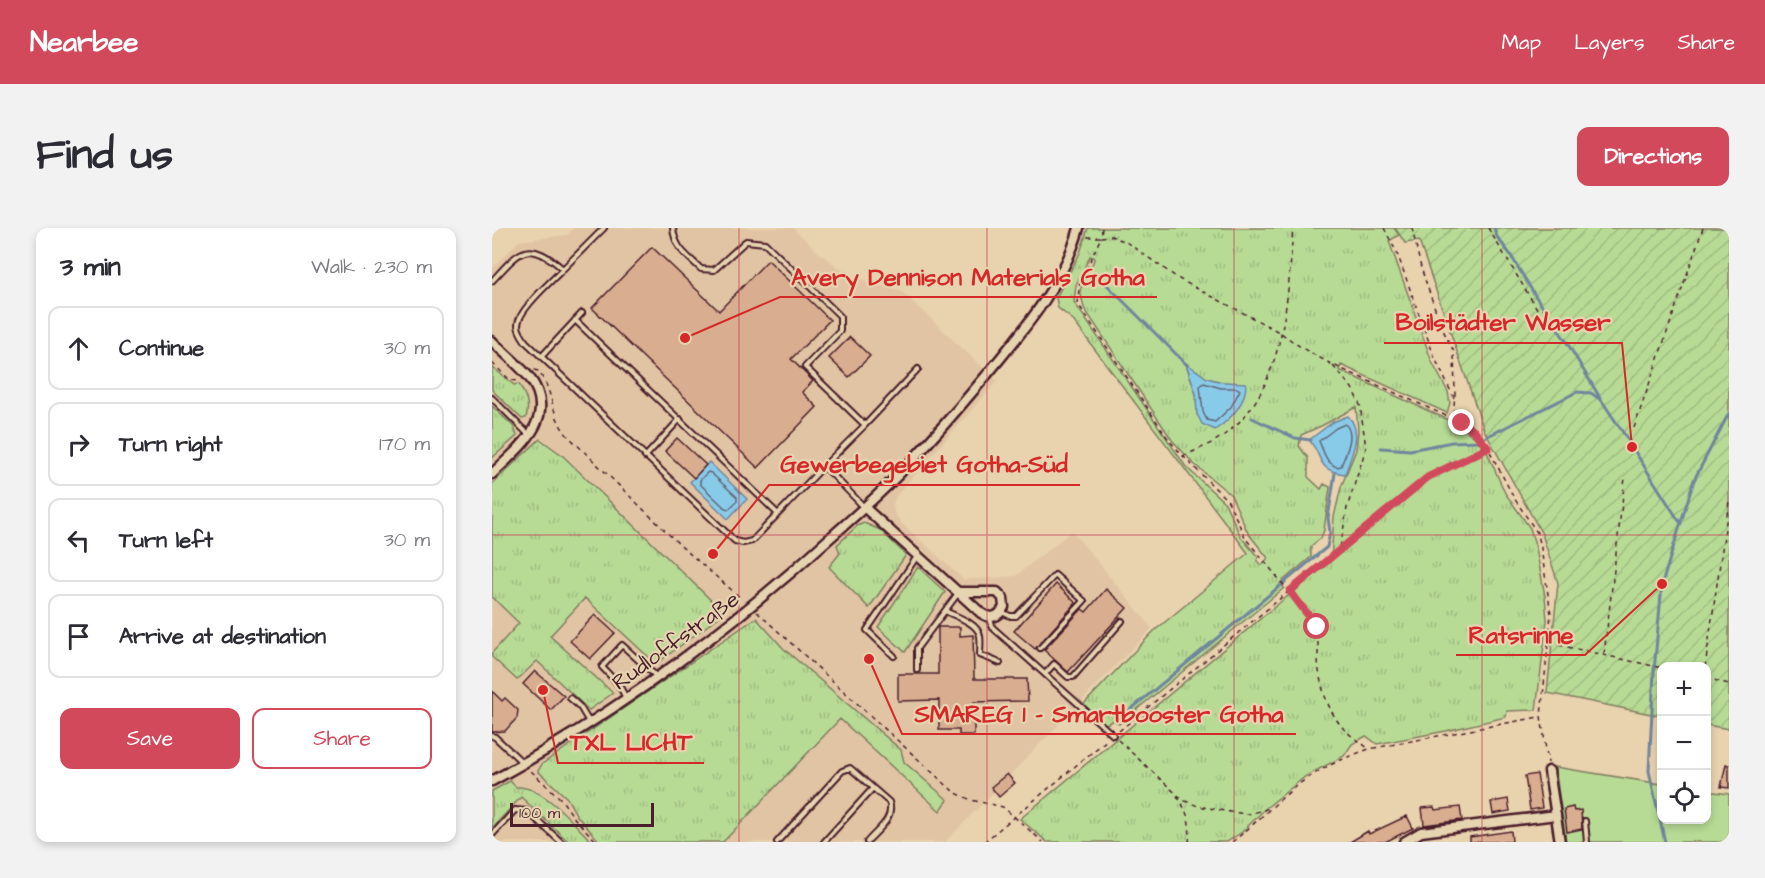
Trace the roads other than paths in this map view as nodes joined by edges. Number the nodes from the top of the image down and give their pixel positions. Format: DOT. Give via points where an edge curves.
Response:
graph roads {
  1 [pos="604,228"];
  2 [pos="673,228"];
  3 [pos="1078,232"];
  4 [pos="563,269"];
  5 [pos="492,281"];
  6 [pos="582,313"];
  7 [pos="575,320"];
  8 [pos="492,341"];
  9 [pos="542,356"];
  10 [pos="918,369"];
  11 [pos="492,398"];
  12 [pos="680,419"];
  13 [pos="865,424"];
  14 [pos="530,436"];
  15 [pos="645,457"];
  16 [pos="824,466"];
  17 [pos="492,474"];
  18 [pos="864,507"];
  19 [pos="778,514"];
  20 [pos="918,555"];
  21 [pos="959,592"];
  22 [pos="945,611"];
  23 [pos="1002,612"];
  24 [pos="990,617"];
  25 [pos="1122,621"];
  26 [pos="1040,648"];
  27 [pos="894,657"];
  28 [pos="1000,663"];
  29 [pos="917,670"];
  30 [pos="1045,674"];
  31 [pos="657,676"];
  32 [pos="626,698"];
  33 [pos="570,699"];
  34 [pos="590,723"];
  35 [pos="1113,735"];
  36 [pos="492,736"];
  37 [pos="524,764"];
  38 [pos="1549,771"];
  39 [pos="492,781"];
  40 [pos="873,788"];
  41 [pos="1556,815"];
  42 [pos="1585,821"];
  43 [pos="492,835"];
  44 [pos="1422,837"];
  45 [pos="561,842"];
  46 [pos="777,842"];
  47 [pos="824,842"];
  48 [pos="867,842"];
  49 [pos="1404,842"];
  50 [pos="1560,842"];
  51 [pos="1587,842"];
  1 -- 4 [label="lane"];
  2 -- 13 [label="lane" via="678,246 701,269 714,270 746,241 765,243 840,316 840,331 804,367"];
  3 -- 18 [label="street, Rudloffstraße" via="1064,269 1017,338 902,472"];
  4 -- 5 [label="lane" via="548,256 527,251 515,257"];
  4 -- 9 [label="lane" via="518,322 519,332"];
  6 -- 7 [label="lane"];
  7 -- 9 [label="lane"];
  7 -- 12 [label="lane"];
  8 -- 14 [label="street" via="536,388 541,404"];
  9 -- 15 [label="lane"];
  10 -- 13 [label="lane"];
  11 -- 14 [label="lane"];
  12 -- 15 [label="lane"];
  12 -- 19 [label="lane"];
  13 -- 16 [label="lane"];
  14 -- 17 [label="street"];
  15 -- 19 [label="lane" via="735,541 752,541"];
  16 -- 18 [label="lane"];
  16 -- 19 [label="lane"];
  18 -- 20 [label="street"];
  18 -- 31 [label="street, Rudloffstraße"];
  20 -- 21 [label="street"];
  20 -- 27 [label="lane" via="867,630"];
  21 -- 22 [label="lane"];
  21 -- 23 [label="street" via="997,592 1004,602"];
  21 -- 24 [label="street"];
  22 -- 28 [label="lane" via="978,630 980,656"];
  22 -- 29 [label="lane" via="917,648"];
  23 -- 24 [label="street"];
  23 -- 26 [label="lane" via="1016,616 1054,574 1084,602"];
  24 -- 30 [label="lane" via="992,627"];
  25 -- 30 [label="lane" via="1073,677 1054,664"];
  30 -- 35 [label="lane"];
  31 -- 32 [label="street, Rudloffstraße"];
  31 -- 32 [label="lane" via="622,645 602,668"];
  32 -- 34 [label="street, Rudloffstraße"];
  33 -- 34 [label="lane"];
  34 -- 37 [label="street, Rudloffstraße"];
  36 -- 37 [label="lane"];
  37 -- 39 [label="street, Rudloffstraße"];
  38 -- 41 [label="street"];
  40 -- 46 [label="lane" via="847,768"];
  40 -- 47 [label="lane"];
  40 -- 48 [label="lane" via="889,802 891,812"];
  41 -- 44 [label="street"];
  41 -- 50 [label="street"];
  42 -- 51 [label="lane"];
  43 -- 45 [label="lane" via="515,810 521,810"];
  44 -- 49 [label="street"];
}
